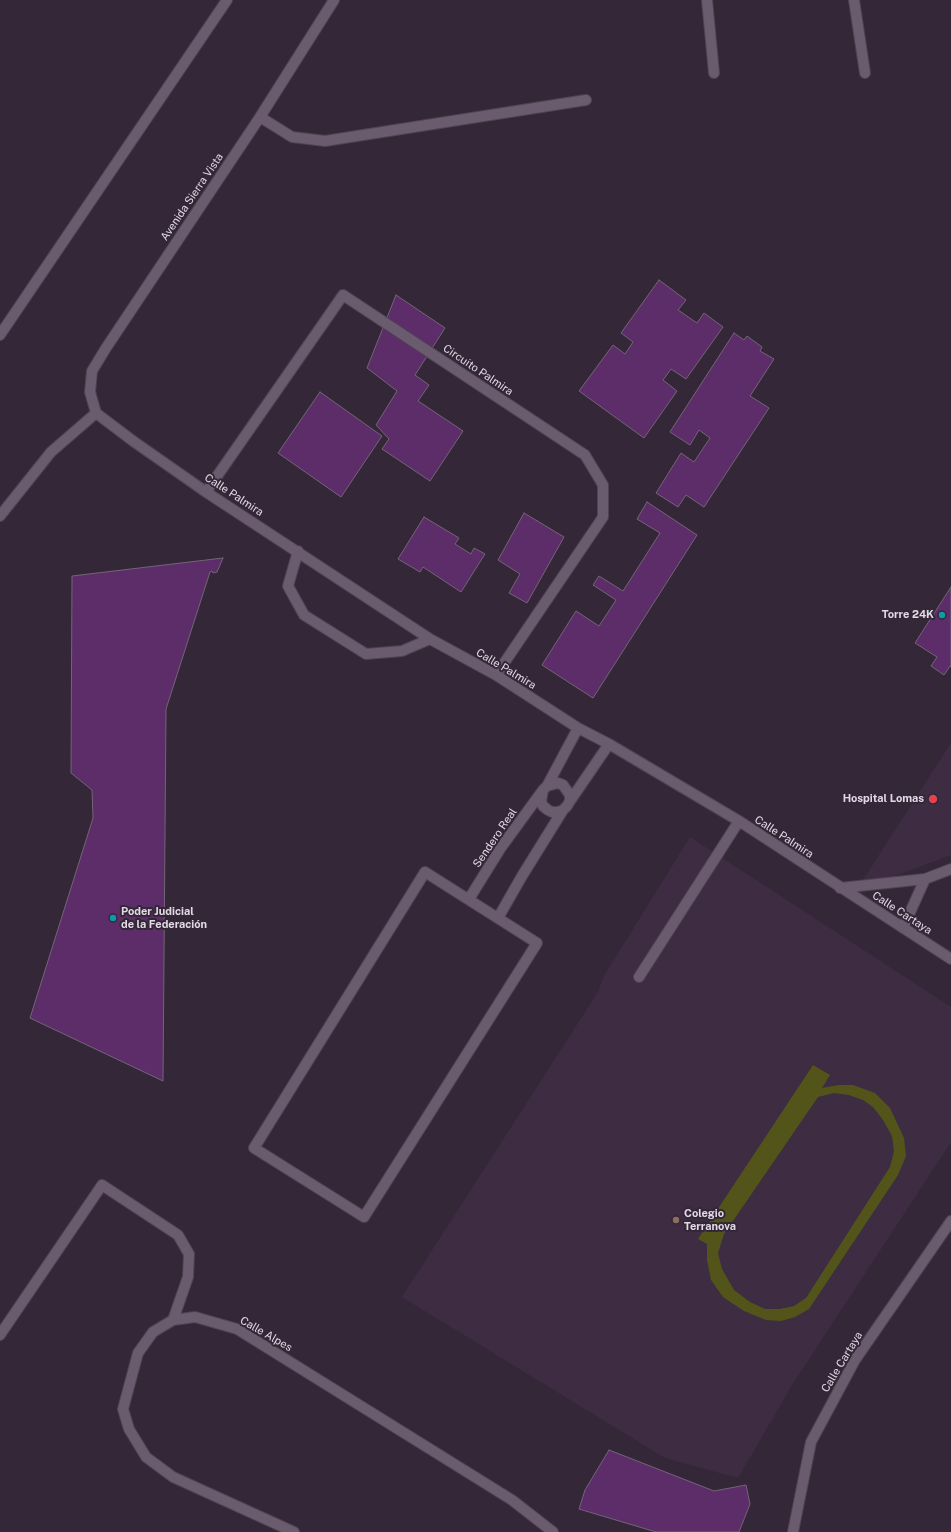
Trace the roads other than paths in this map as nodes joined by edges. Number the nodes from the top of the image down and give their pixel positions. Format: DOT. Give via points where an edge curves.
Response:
graph roads {
  1 [pos="227,0"];
  2 [pos="334,0"];
  3 [pos="706,0"];
  4 [pos="854,0"];
  5 [pos="714,73"];
  6 [pos="865,73"];
  7 [pos="586,100"];
  8 [pos="260,116"];
  9 [pos="0,335"];
  10 [pos="96,413"];
  11 [pos="206,492"];
  12 [pos="0,516"];
  13 [pos="298,551"];
  14 [pos="430,639"];
  15 [pos="496,675"];
  16 [pos="578,728"];
  17 [pos="609,744"];
  18 [pos="545,788"];
  19 [pos="570,801"];
  20 [pos="563,810"];
  21 [pos="739,821"];
  22 [pos="951,869"];
  23 [pos="925,879"];
  24 [pos="840,888"];
  25 [pos="469,899"];
  26 [pos="498,918"];
  27 [pos="903,928"];
  28 [pos="951,959"];
  29 [pos="639,977"];
  30 [pos="951,1221"];
  31 [pos="173,1320"];
  32 [pos="0,1335"];
  33 [pos="294,1532"];
  34 [pos="553,1532"];
  35 [pos="793,1532"];
  1 -- 9 [label="street"];
  2 -- 8 [label="street, Avenida Sierra Vista"];
  3 -- 5 [label="street"];
  4 -- 6 [label="street"];
  7 -- 8 [label="street" via="325,141 292,137"];
  8 -- 10 [label="street, Avenida Sierra Vista" via="92,371 90,392"];
  10 -- 11 [label="street, Calle Palmira"];
  10 -- 12 [label="street" via="51,452"];
  11 -- 13 [label="street, Calle Palmira"];
  11 -- 15 [label="street, Circuito Palmira" via="343,295 585,455 603,484 603,517"];
  13 -- 14 [label="street, Calle Palmira"];
  13 -- 14 [label="street" via="288,586 304,615 366,654 402,651"];
  14 -- 15 [label="street, Calle Palmira"];
  15 -- 16 [label="street, Calle Palmira"];
  16 -- 17 [label="street, Calle Palmira"];
  16 -- 18 [label="street, Sendero Real"];
  17 -- 19 [label="street"];
  17 -- 21 [label="street, Calle Palmira"];
  18 -- 19 [label="street" via="558,783 563,785 570,795"];
  18 -- 20 [label="street" via="541,795 543,806 552,812"];
  18 -- 25 [label="street, Sendero Real" via="500,849"];
  19 -- 20 [label="street"];
  20 -- 26 [label="street"];
  21 -- 24 [label="street, Calle Palmira"];
  21 -- 29 [label="street"];
  22 -- 23 [label="street"];
  23 -- 24 [label="street"];
  23 -- 27 [label="street"];
  24 -- 27 [label="street, Calle Cartaya"];
  25 -- 26 [label="street"];
  25 -- 26 [label="street" via="425,872 254,1148 364,1217 537,943"];
  27 -- 28 [label="street, Calle Cartaya"];
  30 -- 35 [label="street, Calle Cartaya" via="855,1360 811,1442"];
  31 -- 32 [label="street" via="188,1277 190,1254 178,1235 102,1185"];
  31 -- 33 [label="street, Calle Alpes" via="153,1332 138,1354 123,1409 129,1429 146,1457 173,1477"];
  31 -- 34 [label="street, Calle Alpes" via="196,1317 237,1329 512,1500"];
}
